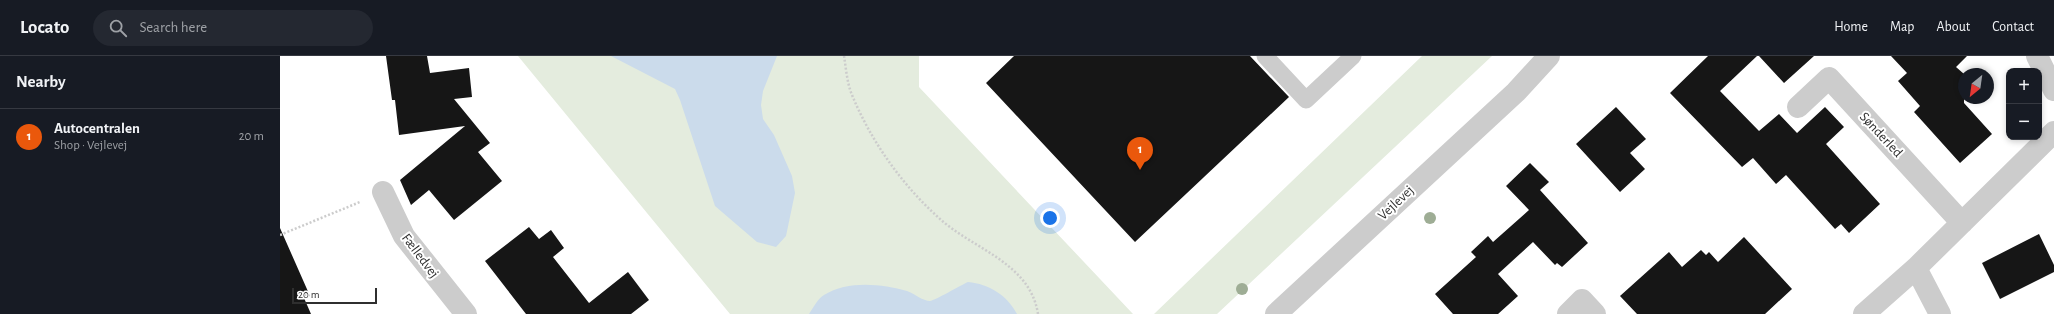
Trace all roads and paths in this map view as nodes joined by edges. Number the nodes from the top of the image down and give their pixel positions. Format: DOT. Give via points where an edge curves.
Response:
graph roads {
  1 [pos="844,56"];
  2 [pos="1265,56"];
  3 [pos="1353,56"];
  4 [pos="1549,56"];
  5 [pos="1565,56"];
  6 [pos="2037,56"];
  7 [pos="2054,90"];
  8 [pos="1516,92"];
  9 [pos="1798,107"];
  10 [pos="2054,132"];
  11 [pos="383,192"];
  12 [pos="1962,223"];
  13 [pos="280,235"];
  14 [pos="1916,268"];
  15 [pos="466,314"];
  16 [pos="1038,314"];
  17 [pos="1276,314"];
  18 [pos="1568,314"];
  19 [pos="1595,314"];
  20 [pos="1864,314"];
  21 [pos="1940,314"];
  1 -- 16 [label="path" via="851,94 877,142 904,183 939,219 1014,270 1036,300"];
  2 -- 3 [label="lane" via="1306,100"];
  4 -- 8 [label="street, Vejlevej"];
  5 -- 8 [label="street, Vejlevej"];
  6 -- 7 [label="street"];
  8 -- 17 [label="street, Vejlevej"];
  9 -- 12 [label="street, Sønderled" via="1829,78"];
  10 -- 12 [label="street"];
  11 -- 13 [label="path"];
  11 -- 15 [label="street, Fælledvej" via="404,236"];
  12 -- 14 [label="street"];
  14 -- 20 [label="street"];
  14 -- 21 [label="street"];
  18 -- 19 [label="street" via="1582,300"];
}
